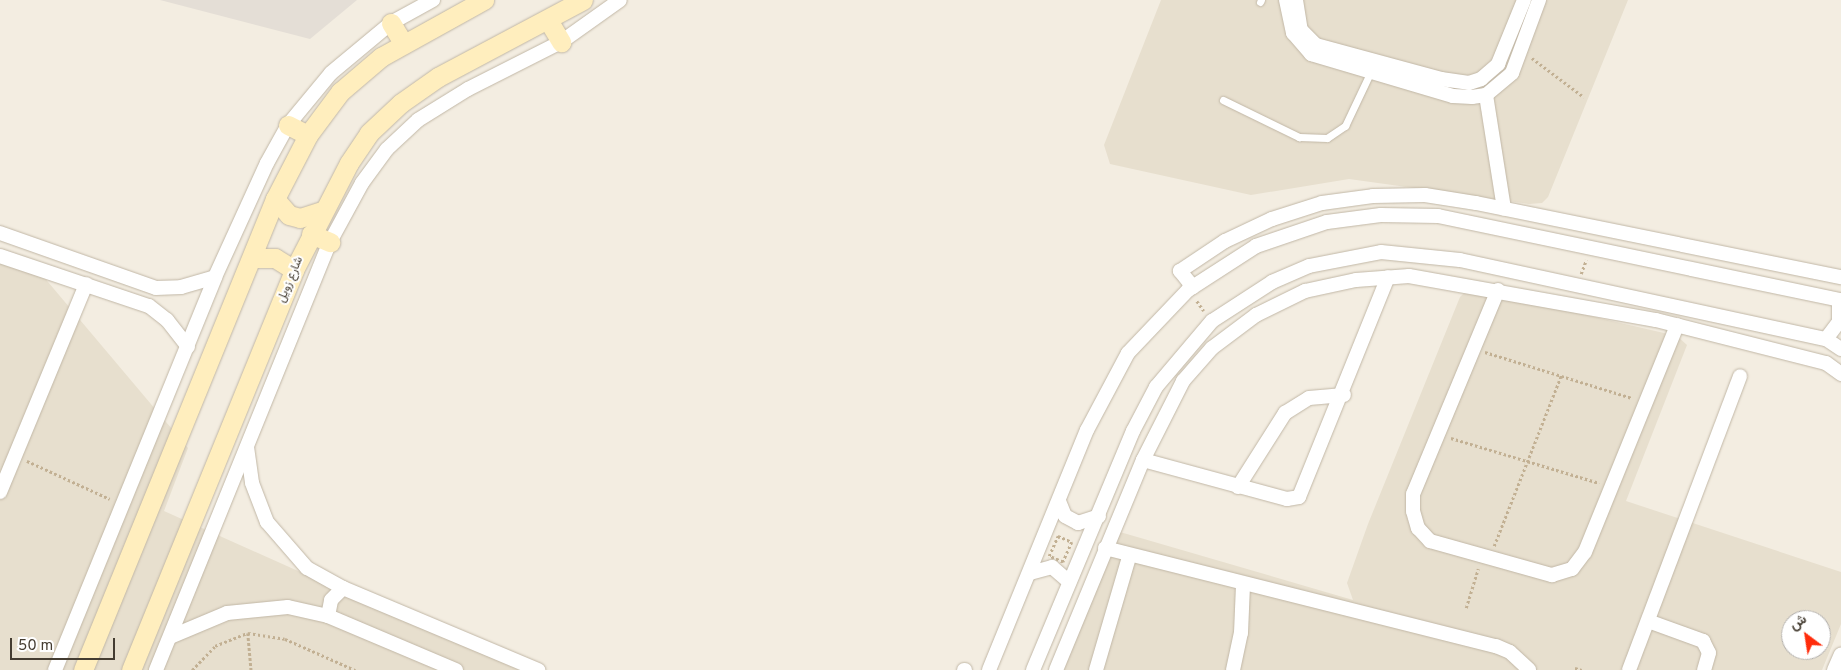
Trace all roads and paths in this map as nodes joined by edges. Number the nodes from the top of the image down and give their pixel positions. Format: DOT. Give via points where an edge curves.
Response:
graph roads {
  1 [pos="433,0"];
  2 [pos="484,0"];
  3 [pos="584,0"];
  4 [pos="620,0"];
  5 [pos="1286,0"];
  6 [pos="1296,0"];
  7 [pos="1524,0"];
  8 [pos="1539,0"];
  9 [pos="548,20"];
  10 [pos="1293,22"];
  11 [pos="391,23"];
  12 [pos="403,42"];
  13 [pos="562,42"];
  14 [pos="1505,44"];
  15 [pos="1523,51"];
  16 [pos="1352,61"];
  17 [pos="1498,64"];
  18 [pos="1370,73"];
  19 [pos="1512,73"];
  20 [pos="1397,74"];
  21 [pos="1469,83"];
  22 [pos="1439,85"];
  23 [pos="1486,95"];
  24 [pos="1472,97"];
  25 [pos="1584,97"];
  26 [pos="1224,100"];
  27 [pos="288,125"];
  28 [pos="308,135"];
  29 [pos="275,199"];
  30 [pos="1504,209"];
  31 [pos="321,211"];
  32 [pos="0,233"];
  33 [pos="311,234"];
  34 [pos="330,242"];
  35 [pos="1661,242"];
  36 [pos="1589,254"];
  37 [pos="0,256"];
  38 [pos="252,258"];
  39 [pos="1577,258"];
  40 [pos="1655,260"];
  41 [pos="1596,262"];
  42 [pos="294,270"];
  43 [pos="1590,275"];
  44 [pos="1577,276"];
  45 [pos="215,277"];
  46 [pos="1388,277"];
  47 [pos="1841,277"];
  48 [pos="86,284"];
  49 [pos="156,288"];
  50 [pos="1191,288"];
  51 [pos="1498,290"];
  52 [pos="1205,296"];
  53 [pos="1840,300"];
  54 [pos="1198,302"];
  55 [pos="149,306"];
  56 [pos="1661,306"];
  57 [pos="1191,308"];
  58 [pos="1201,318"];
  59 [pos="1656,320"];
  60 [pos="1677,325"];
  61 [pos="1826,339"];
  62 [pos="188,347"];
  63 [pos="1474,348"];
  64 [pos="1841,349"];
  65 [pos="1841,374"];
  66 [pos="1561,376"];
  67 [pos="1740,376"];
  68 [pos="1344,395"];
  69 [pos="1646,402"];
  70 [pos="1438,434"];
  71 [pos="246,447"];
  72 [pos="15,456"];
  73 [pos="1143,460"];
  74 [pos="1527,461"];
  75 [pos="1238,487"];
  76 [pos="1611,487"];
  77 [pos="0,492"];
  78 [pos="1059,501"];
  79 [pos="124,505"];
  80 [pos="1099,516"];
  81 [pos="1058,536"];
  82 [pos="1105,548"];
  83 [pos="1128,557"];
  84 [pos="1485,558"];
  85 [pos="1030,573"];
  86 [pos="1069,582"];
  87 [pos="1243,585"];
  88 [pos="343,588"];
  89 [pos="1466,608"];
  90 [pos="328,616"];
  91 [pos="1648,621"];
  92 [pos="248,633"];
  93 [pos="170,637"];
  94 [pos="1841,654"];
  95 [pos="1576,668"];
  96 [pos="55,670"];
  97 [pos="83,670"];
  98 [pos="131,670"];
  99 [pos="156,670"];
  100 [pos="192,670"];
  101 [pos="251,670"];
  102 [pos="355,670"];
  103 [pos="456,670"];
  104 [pos="538,670"];
  105 [pos="990,670"];
  106 [pos="1033,670"];
  107 [pos="1056,670"];
  108 [pos="1096,670"];
  109 [pos="1232,670"];
  110 [pos="1529,670"];
  111 [pos="1582,670"];
  112 [pos="1629,670"];
  113 [pos="1704,670"];
  114 [pos="1834,670"];
  1 -- 11 [label="street"];
  2 -- 12 [label="main road"];
  3 -- 9 [label="main road, شارع زويل"];
  4 -- 13 [label="street"];
  5 -- 10 [label="street"];
  6 -- 10 [label="street"];
  7 -- 14 [label="street"];
  8 -- 15 [label="street"];
  9 -- 13 [label="main road"];
  9 -- 31 [label="main road, شارع زويل" via="438,77 401,103 370,133"];
  10 -- 16 [label="street" via="1300,44"];
  11 -- 12 [label="main road"];
  11 -- 27 [label="street" via="331,73"];
  12 -- 28 [label="main road" via="340,92"];
  13 -- 34 [label="street" via="468,89 418,120 387,149 362,183"];
  14 -- 15 [label="street"];
  14 -- 17 [label="street"];
  15 -- 19 [label="street"];
  15 -- 25 [label="path"];
  16 -- 18 [label="street"];
  16 -- 20 [label="street"];
  17 -- 19 [label="street"];
  17 -- 21 [label="street" via="1481,79"];
  18 -- 20 [label="street"];
  18 -- 26 [label="lane" via="1345,126 1327,138 1299,137"];
  19 -- 23 [label="street"];
  20 -- 22 [label="street"];
  21 -- 22 [label="street"];
  21 -- 24 [label="street"];
  22 -- 24 [label="street"];
  23 -- 24 [label="street"];
  23 -- 30 [label="street"];
  27 -- 28 [label="main road"];
  27 -- 45 [label="street"];
  28 -- 29 [label="main road"];
  29 -- 31 [label="main road" via="289,215 300,218"];
  29 -- 38 [label="main road"];
  30 -- 35 [label="street"];
  30 -- 50 [label="street" via="1425,196 1373,196 1322,203 1272,218 1225,241 1180,271"];
  31 -- 33 [label="main road, شارع زويل"];
  32 -- 49 [label="street"];
  33 -- 34 [label="main road"];
  33 -- 42 [label="main road, شارع زويل"];
  34 -- 71 [label="street"];
  35 -- 40 [label="street"];
  35 -- 47 [label="street"];
  36 -- 39 [label="path"];
  36 -- 40 [label="street"];
  36 -- 41 [label="path"];
  36 -- 44 [label="path"];
  36 -- 50 [label="street" via="1438,216 1363,216 1318,225 1256,246"];
  37 -- 48 [label="street"];
  38 -- 42 [label="main road" via="275,258"];
  38 -- 97 [label="main road"];
  40 -- 53 [label="street"];
  42 -- 98 [label="main road, شارع زويل"];
  43 -- 44 [label="path"];
  44 -- 56 [label="street"];
  44 -- 80 [label="street" via="1397,252 1309,266 1272,282 1212,321 1156,387 1133,431"];
  45 -- 49 [label="street" via="181,286"];
  45 -- 62 [label="street"];
  46 -- 51 [label="street" via="1409,276"];
  46 -- 68 [label="street"];
  46 -- 73 [label="street" via="1305,291 1256,315 1212,348 1183,381"];
  48 -- 55 [label="street"];
  48 -- 72 [label="street"];
  49 -- 55 [label="street"];
  50 -- 54 [label="path"];
  50 -- 78 [label="street" via="1149,327 1119,367 1087,430"];
  51 -- 59 [label="street"];
  51 -- 63 [label="street"];
  52 -- 54 [label="path"];
  53 -- 61 [label="street" via="1839,322"];
  54 -- 57 [label="path"];
  54 -- 58 [label="path" via="1207,314"];
  55 -- 62 [label="street" via="167,320"];
  56 -- 59 [label="street"];
  56 -- 61 [label="street"];
  59 -- 60 [label="street"];
  60 -- 65 [label="street" via="1826,363"];
  60 -- 69 [label="street"];
  61 -- 64 [label="street"];
  62 -- 79 [label="street"];
  63 -- 66 [label="path"];
  63 -- 70 [label="street"];
  66 -- 69 [label="path"];
  66 -- 74 [label="path"];
  67 -- 91 [label="street"];
  68 -- 75 [label="street" via="1309,398 1285,413"];
  68 -- 75 [label="street" via="1299,497 1292,500"];
  69 -- 76 [label="street"];
  70 -- 74 [label="path"];
  70 -- 84 [label="street" via="1413,494 1418,528 1430,541"];
  71 -- 88 [label="street" via="258,503 278,539 307,568"];
  71 -- 93 [label="street"];
  72 -- 77 [label="street"];
  72 -- 79 [label="path"];
  73 -- 75 [label="street"];
  73 -- 82 [label="street"];
  74 -- 76 [label="path"];
  74 -- 84 [label="path"];
  76 -- 84 [label="street" via="1585,552 1572,569 1552,576"];
  78 -- 80 [label="street" via="1064,516 1078,523"];
  78 -- 85 [label="street"];
  79 -- 96 [label="street"];
  80 -- 86 [label="street"];
  81 -- 81 [label="path" via="1072,542 1063,562 1049,556"];
  82 -- 83 [label="street"];
  82 -- 107 [label="street"];
  83 -- 87 [label="street"];
  83 -- 108 [label="street"];
  84 -- 89 [label="path"];
  85 -- 86 [label="street" via="1052,567"];
  85 -- 105 [label="street"];
  86 -- 106 [label="street"];
  87 -- 109 [label="street" via="1241,633"];
  87 -- 110 [label="street" via="1496,646 1510,652"];
  88 -- 90 [label="street" via="331,600"];
  88 -- 104 [label="street"];
  90 -- 93 [label="street" via="288,607 247,608 208,619"];
  90 -- 103 [label="street"];
  91 -- 112 [label="street"];
  91 -- 113 [label="street" via="1704,642 1709,653"];
  92 -- 100 [label="path" via="215,646"];
  92 -- 101 [label="path"];
  92 -- 102 [label="path" via="285,639"];
  93 -- 99 [label="street"];
  94 -- 114 [label="street"];
  95 -- 111 [label="path"];
}
